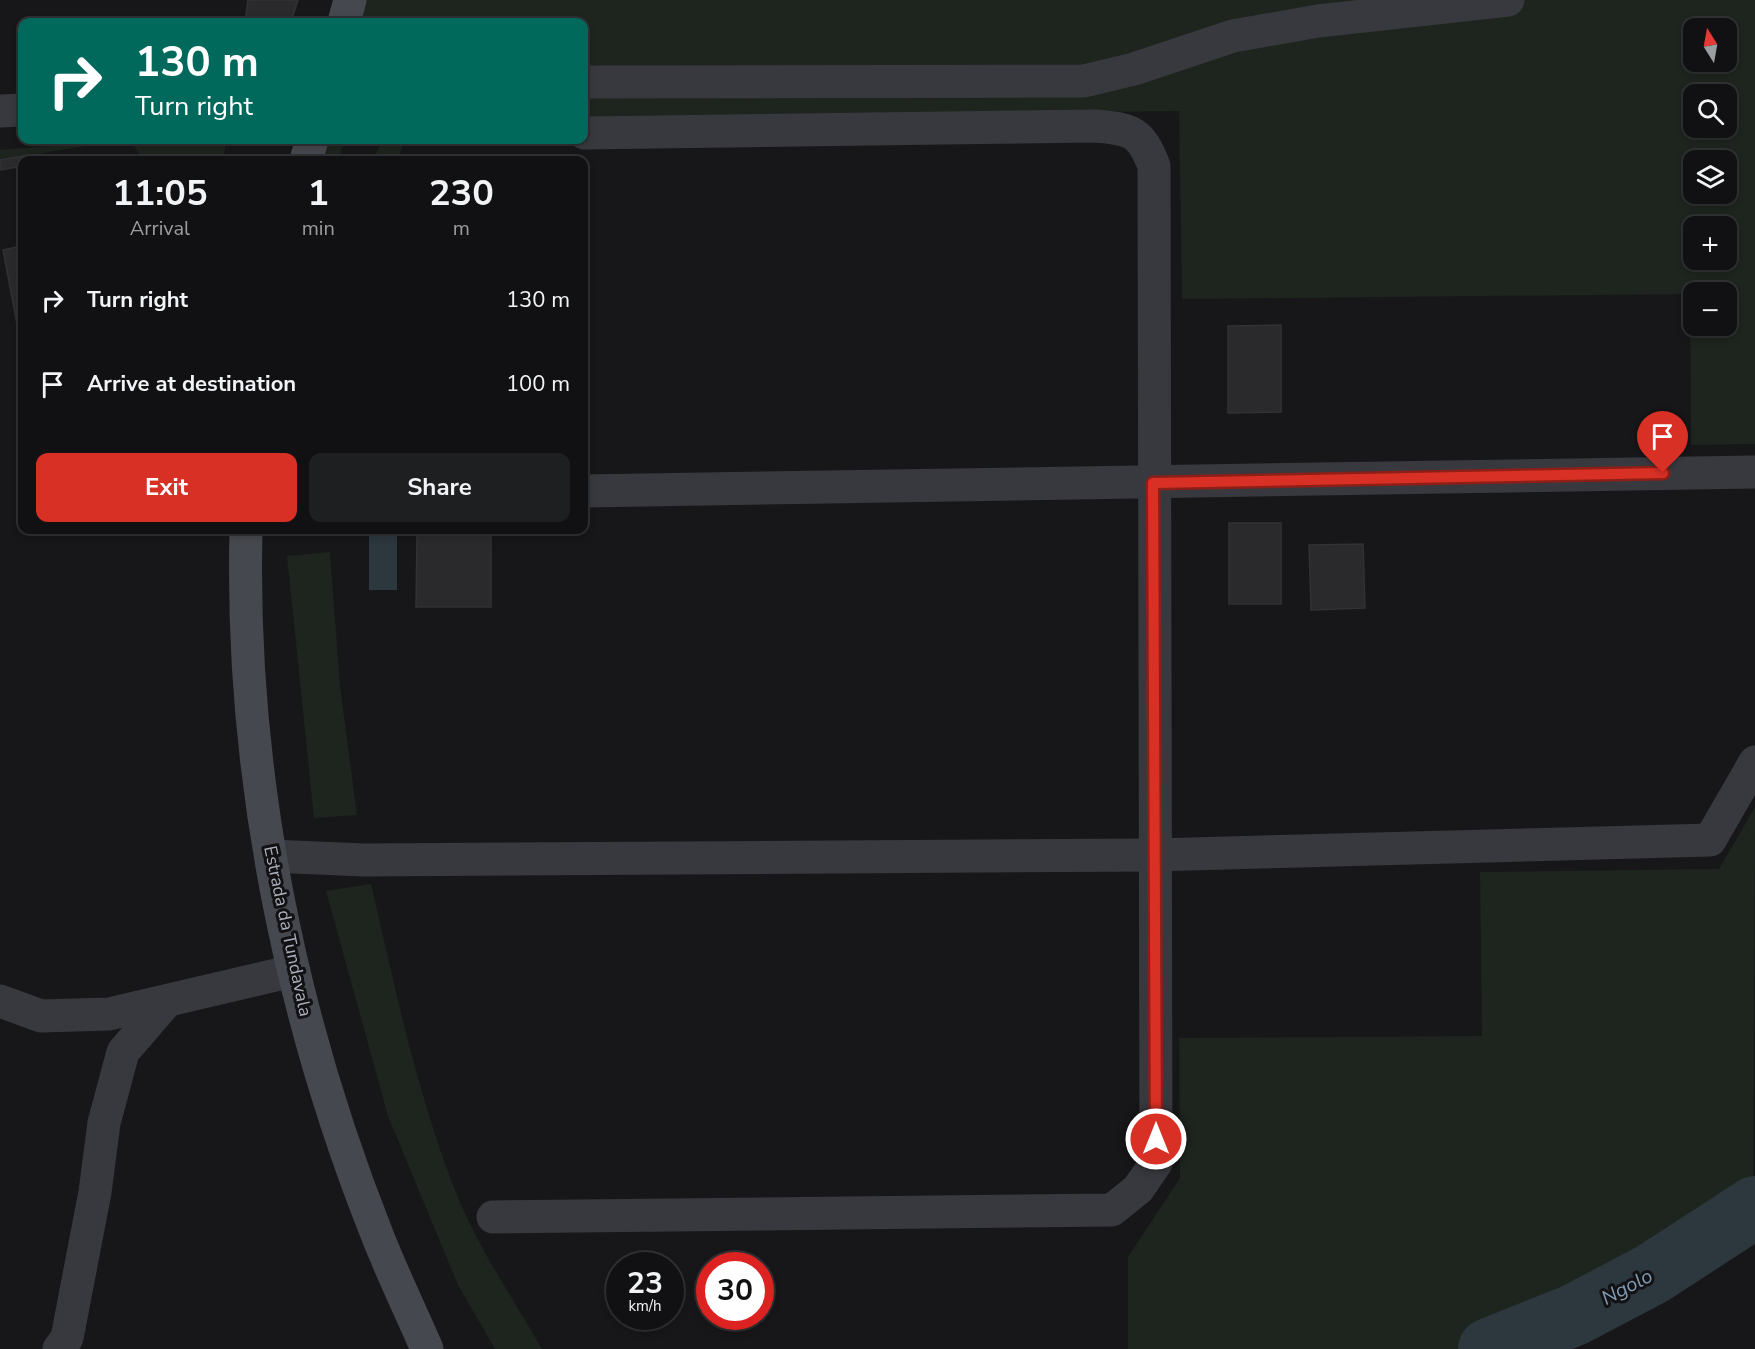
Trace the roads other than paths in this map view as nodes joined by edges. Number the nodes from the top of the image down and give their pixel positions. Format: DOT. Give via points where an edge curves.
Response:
graph roads {
  1 [pos="350,0"];
  2 [pos="1508,0"];
  3 [pos="345,18"];
  4 [pos="588,81"];
  5 [pos="18,110"];
  6 [pos="0,111"];
  7 [pos="588,133"];
  8 [pos="1755,472"];
  9 [pos="1153,483"];
  10 [pos="588,491"];
  11 [pos="246,534"];
  12 [pos="1755,762"];
  13 [pos="1154,855"];
  14 [pos="271,856"];
  15 [pos="293,971"];
  16 [pos="0,1001"];
  17 [pos="167,1001"];
  18 [pos="493,1218"];
  19 [pos="59,1349"];
  20 [pos="427,1349"];
  1 -- 3 [label="main road"];
  2 -- 4 [label="street" via="1318,21 1233,36 1084,81"];
  5 -- 6 [label="street"];
  7 -- 9 [label="street" via="1096,126 1123,129 1146,143 1154,166"];
  8 -- 9 [label="street"];
  9 -- 10 [label="street"];
  9 -- 13 [label="street"];
  11 -- 14 [label="main road, Estrada da Tundavala" via="249,669 257,771"];
  12 -- 13 [label="street" via="1710,840"];
  13 -- 14 [label="street" via="364,860"];
  13 -- 18 [label="street" via="1156,1163 1138,1189 1112,1210"];
  14 -- 15 [label="main road, Estrada da Tundavala"];
  15 -- 17 [label="street"];
  15 -- 20 [label="main road, Estrada da Tundavala" via="335,1117 378,1237"];
  16 -- 17 [label="street" via="41,1016 109,1014"];
  17 -- 19 [label="street" via="123,1052 104,1123 67,1338"];
}
